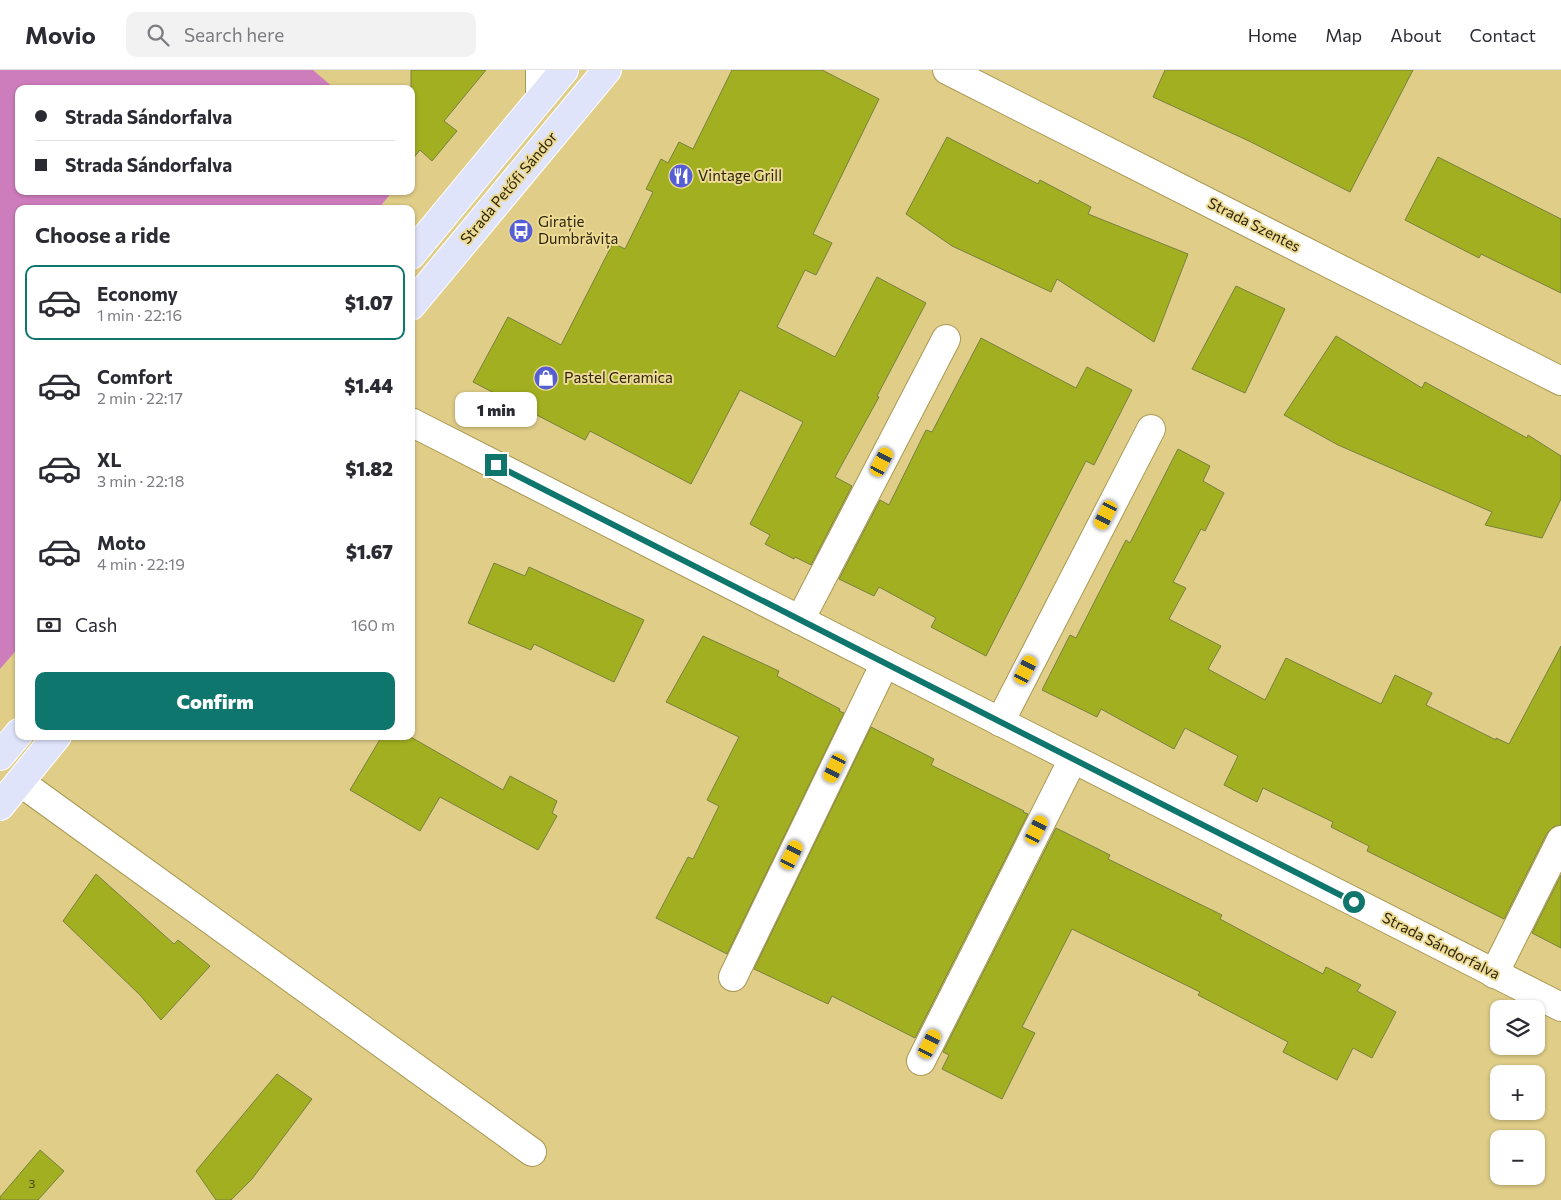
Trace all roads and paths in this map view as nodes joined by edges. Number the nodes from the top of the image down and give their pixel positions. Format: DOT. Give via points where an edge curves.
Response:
graph roads {
  1 [pos="540,70"];
  2 [pos="564,70"];
  3 [pos="607,70"];
  4 [pos="947,70"];
  5 [pos="540,99"];
  6 [pos="415,250"];
  7 [pos="415,301"];
  8 [pos="946,339"];
  9 [pos="1561,381"];
  10 [pos="415,424"];
  11 [pos="1151,429"];
  12 [pos="800,620"];
  13 [pos="885,663"];
  14 [pos="1000,722"];
  15 [pos="15,738"];
  16 [pos="54,740"];
  17 [pos="0,756"];
  18 [pos="1073,759"];
  19 [pos="20,782"];
  20 [pos="0,806"];
  21 [pos="1561,840"];
  22 [pos="1494,974"];
  23 [pos="733,977"];
  24 [pos="1561,1008"];
  25 [pos="921,1061"];
  26 [pos="532,1152"];
  1 -- 5 [label="street"];
  2 -- 5 [label="main road"];
  3 -- 7 [label="main road, Strada Petőfi Sándor"];
  4 -- 9 [label="street, Strada Szentes"];
  5 -- 6 [label="main road"];
  8 -- 12 [label="street"];
  10 -- 12 [label="street, Strada Sándorfalva"];
  11 -- 14 [label="street"];
  12 -- 13 [label="street, Strada Sándorfalva"];
  13 -- 14 [label="street, Strada Sándorfalva"];
  13 -- 23 [label="street"];
  14 -- 18 [label="street, Strada Sándorfalva"];
  15 -- 17 [label="main road"];
  16 -- 19 [label="main road"];
  18 -- 22 [label="street, Strada Sándorfalva"];
  18 -- 25 [label="street"];
  19 -- 20 [label="main road"];
  19 -- 26 [label="street"];
  21 -- 22 [label="street"];
  22 -- 24 [label="street, Strada Sándorfalva"];
}
